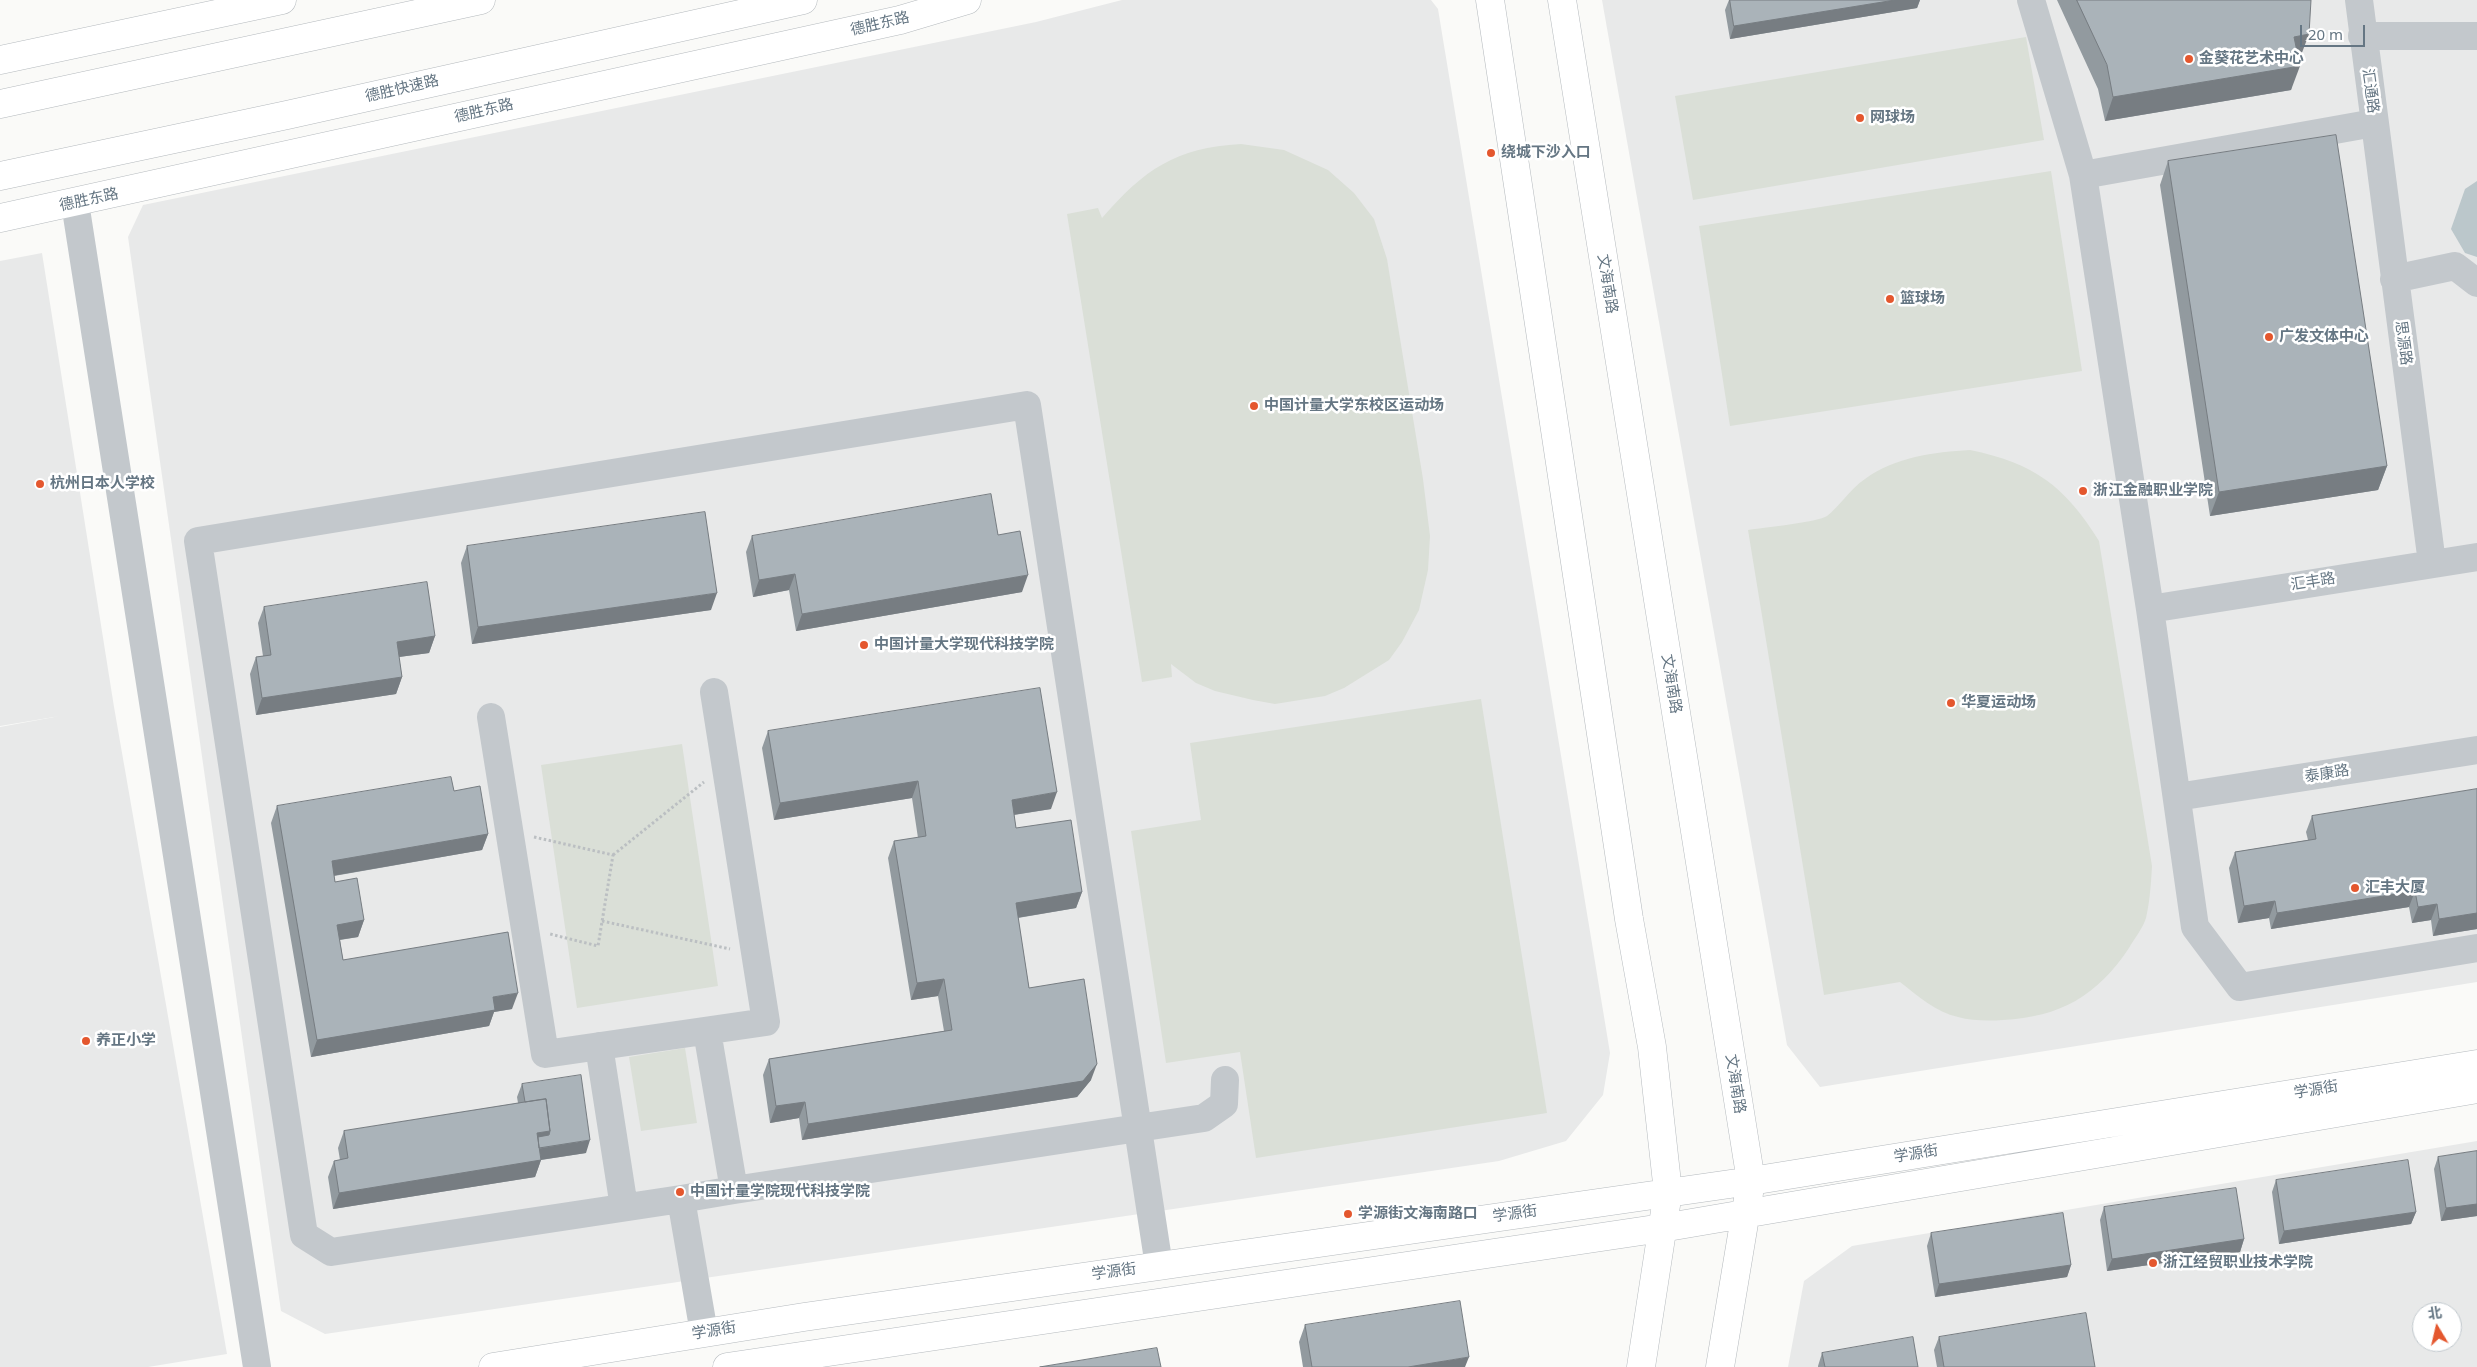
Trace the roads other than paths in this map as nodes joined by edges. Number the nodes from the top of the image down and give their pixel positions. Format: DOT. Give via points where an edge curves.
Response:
graph roads {
  1 [pos="282,0"];
  2 [pos="481,0"];
  3 [pos="803,0"];
  4 [pos="968,0"];
  5 [pos="1490,0"];
  6 [pos="1562,0"];
  7 [pos="2031,0"];
  8 [pos="2359,0"];
  9 [pos="2362,36"];
  10 [pos="2477,36"];
  11 [pos="0,60"];
  12 [pos="0,104"];
  13 [pos="2374,122"];
  14 [pos="2084,175"];
  15 [pos="0,176"];
  16 [pos="75,203"];
  17 [pos="0,218"];
  18 [pos="2394,279"];
  19 [pos="2477,283"];
  20 [pos="2477,556"];
  21 [pos="2432,563"];
  22 [pos="2150,609"];
  23 [pos="714,692"];
  24 [pos="491,716"];
  25 [pos="2477,750"];
  26 [pos="2177,797"];
  27 [pos="2477,948"];
  28 [pos="707,1030"];
  29 [pos="599,1046"];
  30 [pos="2477,1064"];
  31 [pos="1225,1080"];
  32 [pos="2477,1089"];
  33 [pos="1138,1128"];
  34 [pos="1751,1181"];
  35 [pos="734,1190"];
  36 [pos="1668,1192"];
  37 [pos="681,1199"];
  38 [pos="624,1207"];
  39 [pos="1746,1214"];
  40 [pos="1662,1228"];
  41 [pos="1159,1266"];
  42 [pos="704,1333"];
  43 [pos="257,1367"];
  44 [pos="493,1367"];
  45 [pos="727,1367"];
  46 [pos="1641,1367"];
  47 [pos="1720,1367"];
  1 -- 11 [label="main road"];
  2 -- 12 [label="main road"];
  3 -- 15 [label="main road, 德胜快速路"];
  4 -- 16 [label="main road, 德胜东路" via="900,20"];
  5 -- 36 [label="main road" via="1652,1047"];
  6 -- 34 [label="main road, 文海南路"];
  7 -- 14 [label="street"];
  8 -- 9 [label="street, 汇通路"];
  9 -- 10 [label="street"];
  9 -- 13 [label="street, 汇通路"];
  13 -- 14 [label="street"];
  13 -- 18 [label="street, 思源路"];
  14 -- 22 [label="street"];
  16 -- 17 [label="main road, 德胜东路"];
  16 -- 43 [label="street"];
  18 -- 19 [label="street" via="2455,266"];
  18 -- 21 [label="street, 思源路"];
  20 -- 21 [label="street, 汇丰路"];
  21 -- 22 [label="street, 汇丰路"];
  22 -- 26 [label="street"];
  23 -- 28 [label="street" via="766,1022"];
  24 -- 29 [label="street" via="545,1054"];
  25 -- 26 [label="street, 泰康路"];
  26 -- 27 [label="street" via="2195,927 2240,987"];
  28 -- 29 [label="street"];
  28 -- 35 [label="street"];
  29 -- 38 [label="street"];
  30 -- 34 [label="main road, 学源街"];
  31 -- 33 [label="street" via="1224,1104 1204,1118"];
  32 -- 39 [label="main road"];
  33 -- 35 [label="street"];
  33 -- 38 [label="street" via="1027,404 198,541 304,1235 331,1252"];
  33 -- 41 [label="street"];
  34 -- 36 [label="main road, 学源街"];
  34 -- 39 [label="main road, 文海南路"];
  35 -- 37 [label="street"];
  36 -- 40 [label="main road"];
  36 -- 41 [label="main road, 学源街"];
  37 -- 38 [label="street"];
  37 -- 42 [label="street"];
  39 -- 40 [label="main road"];
  39 -- 47 [label="main road, 文海南路"];
  40 -- 45 [label="main road"];
  40 -- 46 [label="main road"];
  41 -- 42 [label="main road, 学源街"];
  42 -- 44 [label="main road, 学源街"];
}
